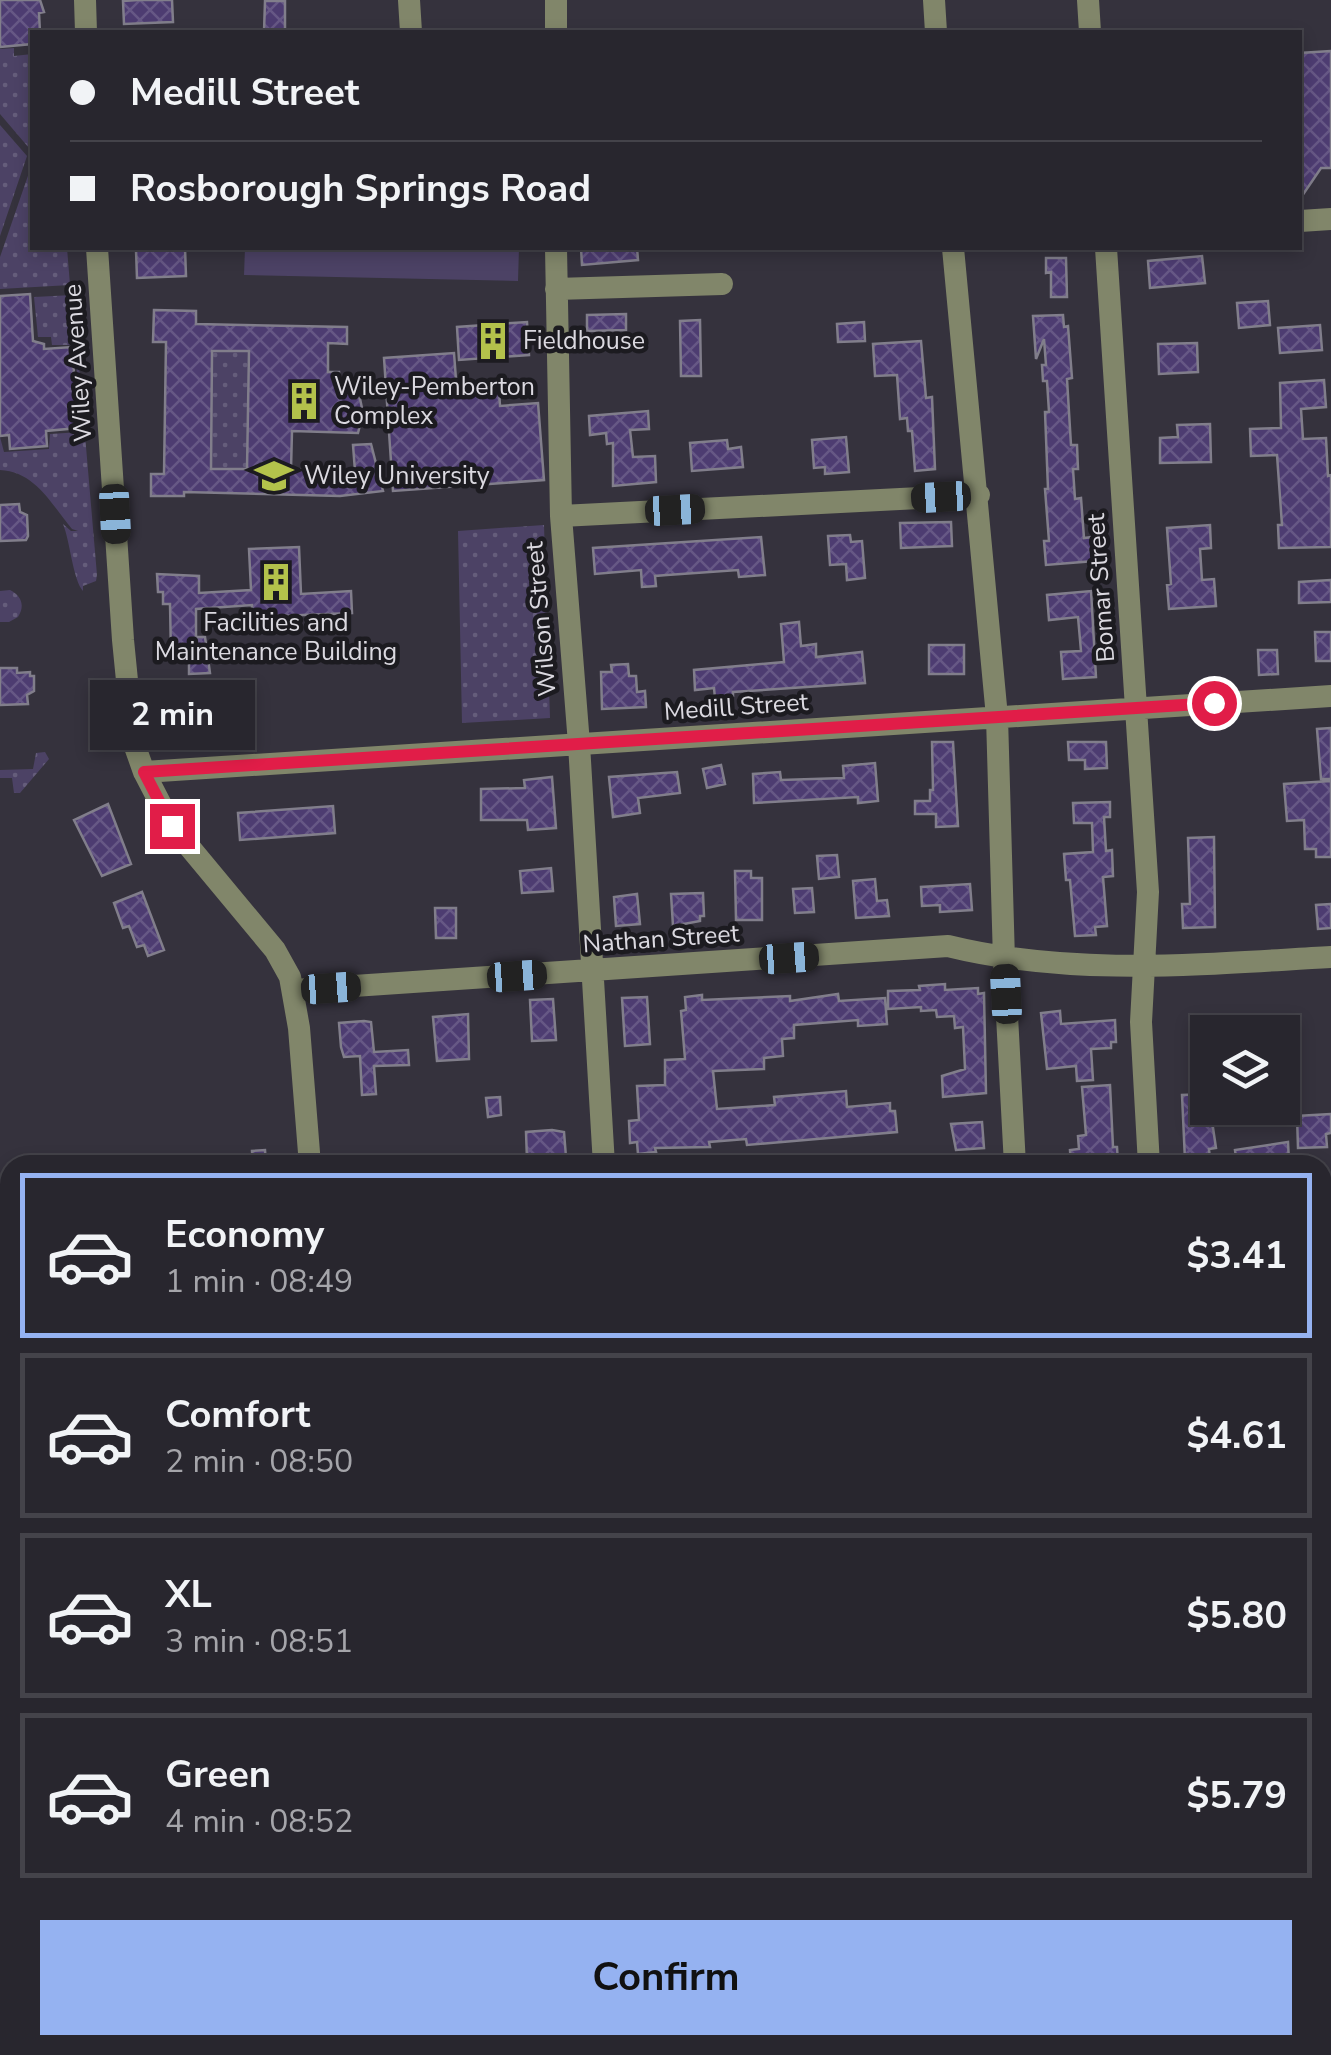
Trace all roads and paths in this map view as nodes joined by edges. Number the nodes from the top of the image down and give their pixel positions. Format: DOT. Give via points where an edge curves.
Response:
graph roads {
  1 [pos="85,0"];
  2 [pos="409,0"];
  3 [pos="556,0"];
  4 [pos="934,0"];
  5 [pos="1088,0"];
  6 [pos="86,30"];
  7 [pos="411,30"];
  8 [pos="556,30"];
  9 [pos="936,30"];
  10 [pos="1090,30"];
  11 [pos="1331,219"];
  12 [pos="1302,221"];
  13 [pos="97,250"];
  14 [pos="556,250"];
  15 [pos="953,250"];
  16 [pos="1106,250"];
  17 [pos="722,284"];
  18 [pos="556,289"];
  19 [pos="979,495"];
  20 [pos="561,516"];
  21 [pos="1331,696"];
  22 [pos="1136,708"];
  23 [pos="997,717"];
  24 [pos="579,744"];
  25 [pos="144,772"];
  26 [pos="1331,957"];
  27 [pos="1004,960"];
  28 [pos="1145,968"];
  29 [pos="591,972"];
  30 [pos="294,990"];
  31 [pos="309,1155"];
  32 [pos="603,1155"];
  33 [pos="1014,1155"];
  34 [pos="1148,1155"];
  1 -- 6 [label="street"];
  2 -- 7 [label="street"];
  3 -- 8 [label="street"];
  4 -- 9 [label="street"];
  5 -- 10 [label="street"];
  11 -- 12 [label="street"];
  13 -- 25 [label="street, Wiley Avenue" via="128,698"];
  14 -- 18 [label="street, Wilson Street"];
  15 -- 19 [label="street"];
  16 -- 22 [label="street, Bomar Street"];
  17 -- 18 [label="street"];
  18 -- 20 [label="street, Wilson Street"];
  19 -- 20 [label="street"];
  19 -- 23 [label="street"];
  20 -- 24 [label="street, Wilson Street"];
  21 -- 22 [label="street, Medill Street"];
  22 -- 23 [label="street, Medill Street"];
  22 -- 28 [label="street, Bomar Street" via="1148,892"];
  23 -- 24 [label="street, Medill Street"];
  23 -- 27 [label="street"];
  24 -- 25 [label="street, Medill Street"];
  24 -- 29 [label="street, Wilson Street"];
  25 -- 30 [label="street, Wiley Avenue" via="185,843 275,950"];
  26 -- 28 [label="street, Nathan Street"];
  27 -- 28 [label="street, Nathan Street"];
  27 -- 29 [label="street, Nathan Street" via="948,946"];
  27 -- 33 [label="street"];
  28 -- 34 [label="street, Bomar Street" via="1140,1022"];
  29 -- 30 [label="street, Nathan Street"];
  29 -- 32 [label="street, Wilson Street"];
  30 -- 31 [label="street"];
}
